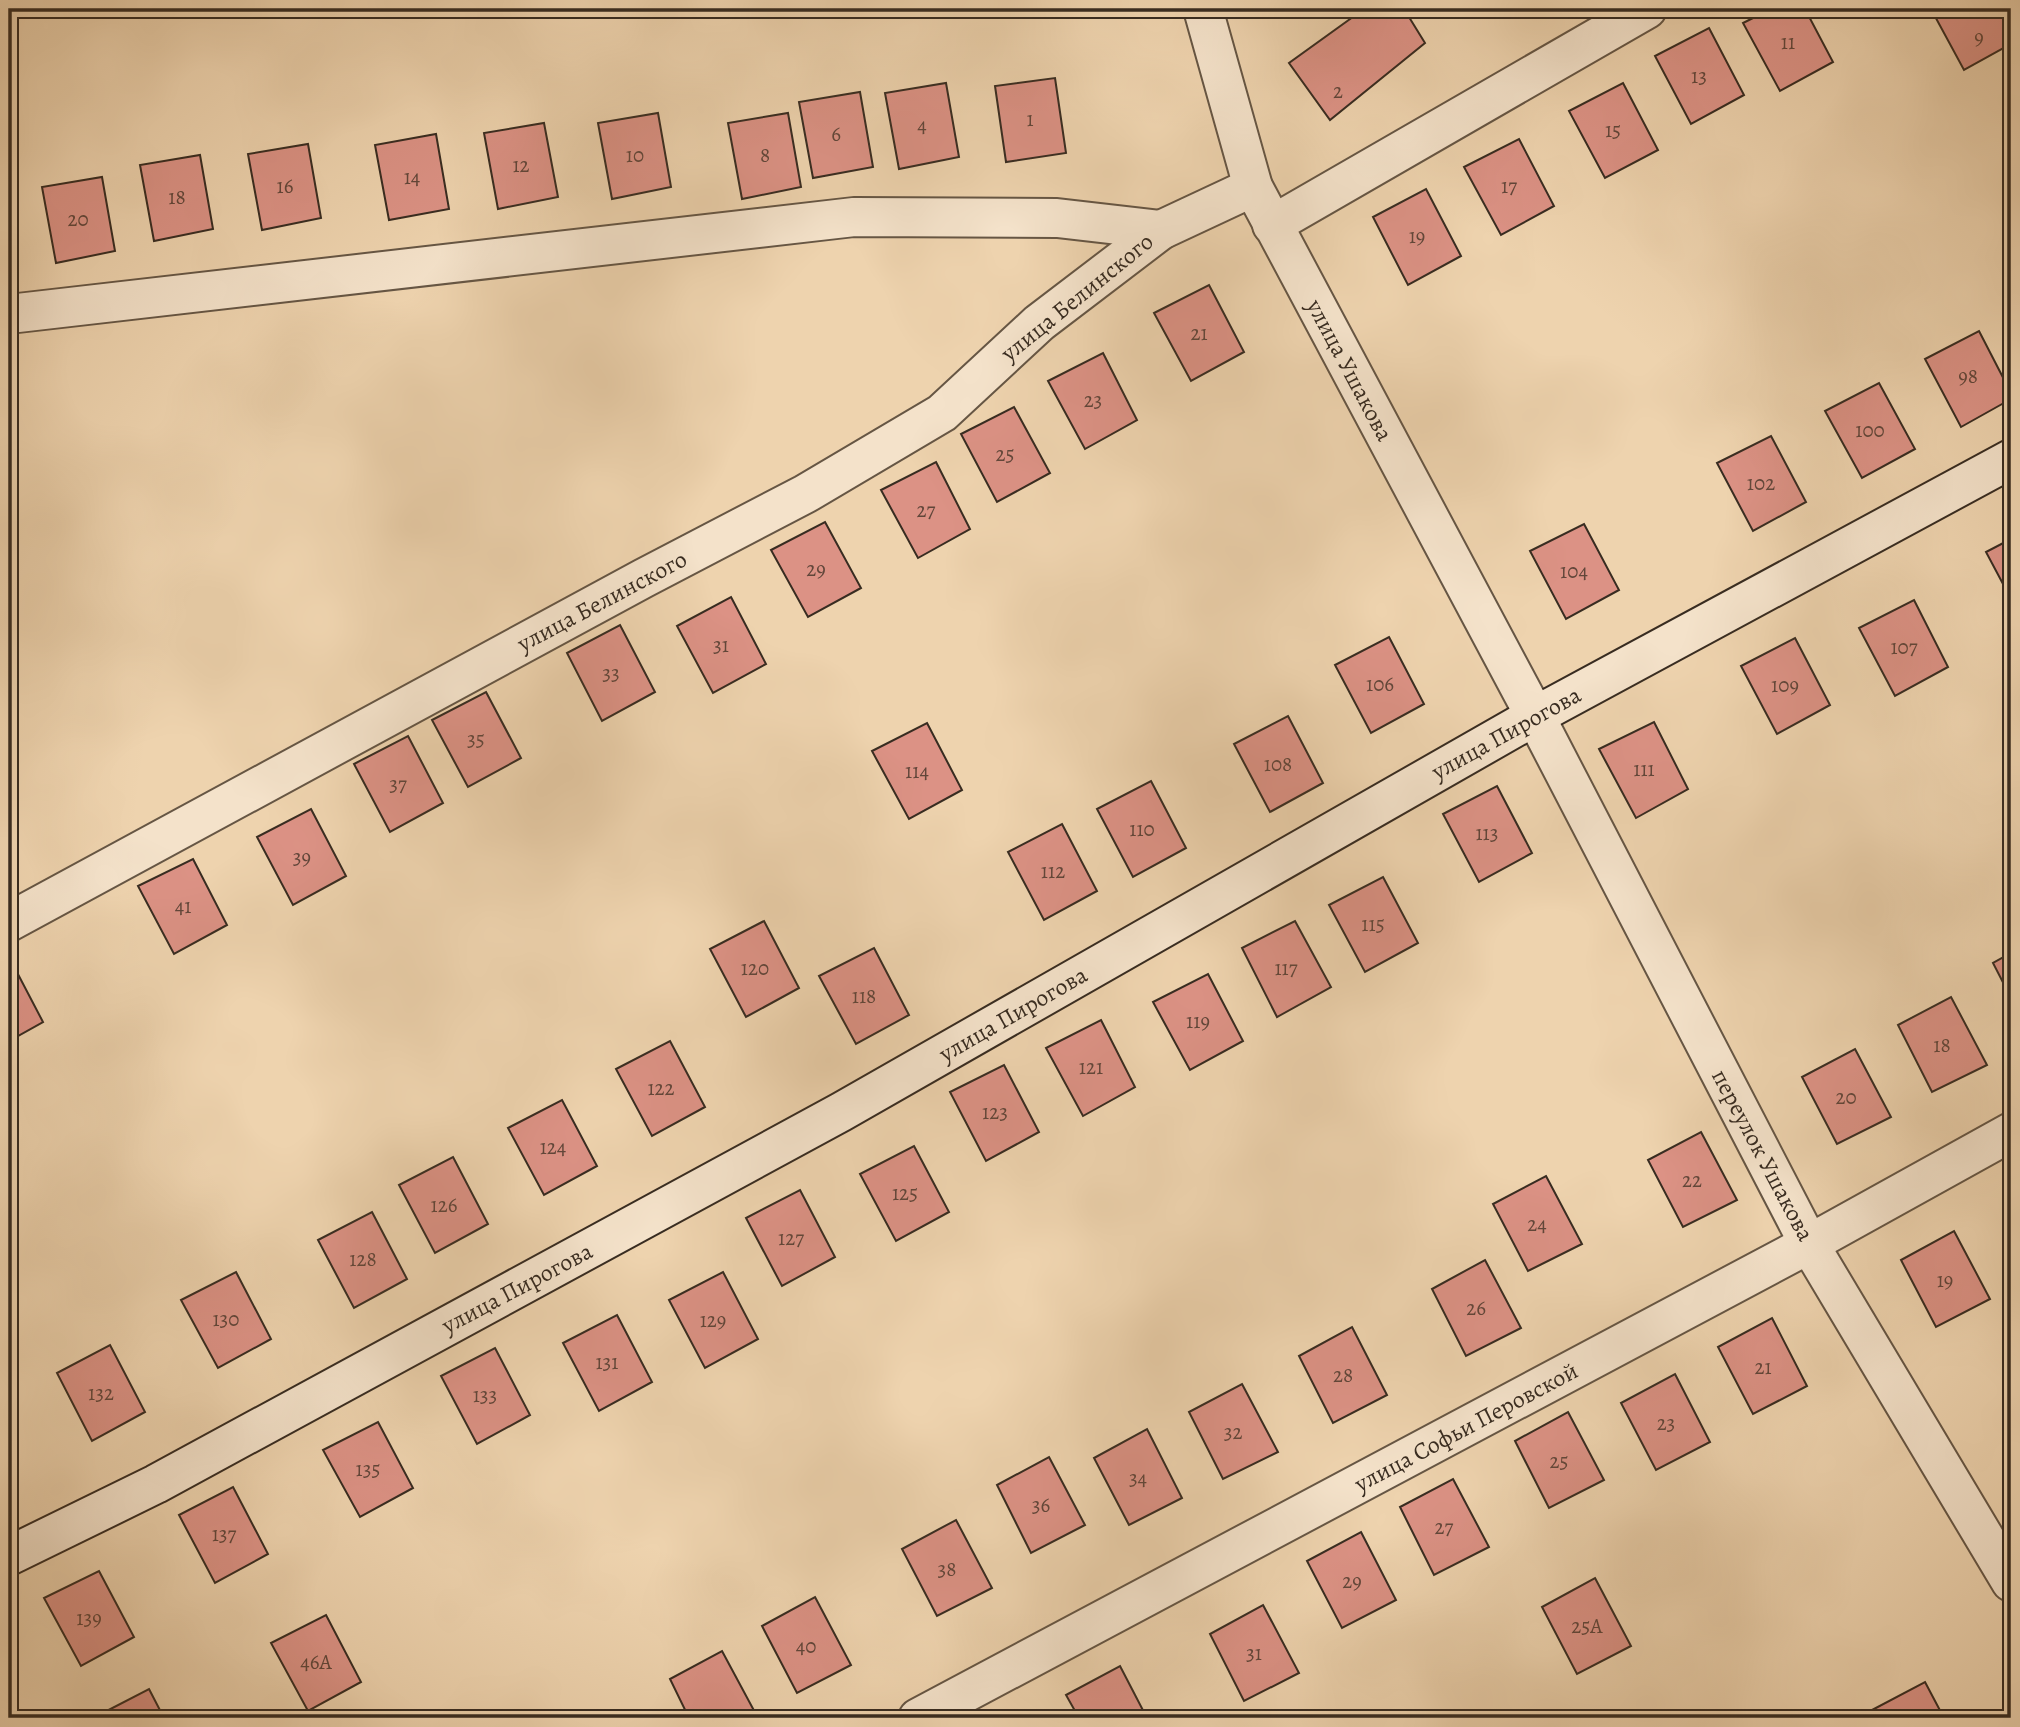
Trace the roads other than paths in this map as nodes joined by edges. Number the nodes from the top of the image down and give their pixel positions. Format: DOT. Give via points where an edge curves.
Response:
graph roads {
  1 [pos="1203,9"];
  2 [pos="1647,9"];
  3 [pos="1253,187"];
  4 [pos="1272,225"];
  5 [pos="1161,230"];
  6 [pos="9,314"];
  7 [pos="2011,459"];
  8 [pos="1535,716"];
  9 [pos="9,922"];
  10 [pos="2011,1132"];
  11 [pos="1808,1244"];
  12 [pos="9,1556"];
  13 [pos="2011,1582"];
  14 [pos="918,1718"];
  1 -- 3 [label="street, улица Ушакова"];
  2 -- 4 [label="street"];
  3 -- 4 [label="street, улица Ушакова"];
  3 -- 5 [label="street, улица Белинского"];
  4 -- 8 [label="street, улица Ушакова"];
  5 -- 6 [label="street, улица Белинского" via="1057,218 854,217"];
  5 -- 9 [label="street, улица Белинского" via="1039,323 942,412 805,494"];
  7 -- 8 [label="street, улица Пирогова"];
  8 -- 11 [label="street, переулок Ушакова"];
  8 -- 12 [label="street, улица Пирогова" via="841,1112 156,1484"];
  10 -- 11 [label="street, улица Софьи Перовской"];
  11 -- 13 [label="street, переулок Ушакова"];
  11 -- 14 [label="street, улица Софьи Перовской"];
}
